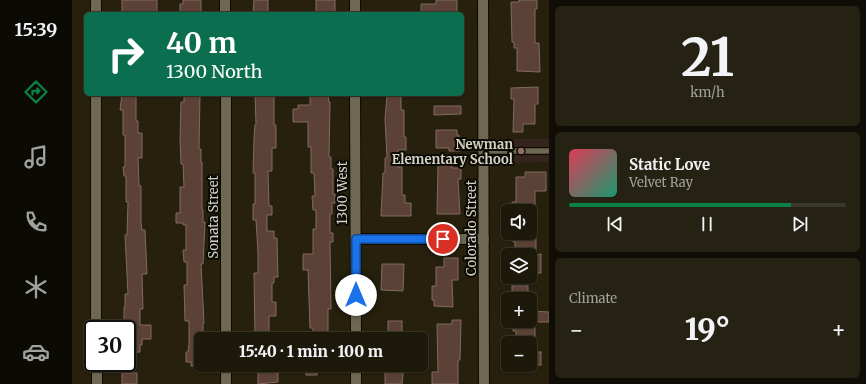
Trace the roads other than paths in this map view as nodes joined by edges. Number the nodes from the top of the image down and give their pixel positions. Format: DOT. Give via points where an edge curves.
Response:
graph roads {
  1 [pos="96,0"];
  2 [pos="226,0"];
  3 [pos="355,0"];
  4 [pos="483,0"];
  5 [pos="96,12"];
  6 [pos="226,12"];
  7 [pos="355,12"];
  8 [pos="96,96"];
  9 [pos="226,96"];
  10 [pos="355,96"];
  11 [pos="484,151"];
  12 [pos="549,151"];
  13 [pos="356,239"];
  14 [pos="484,239"];
  15 [pos="96,320"];
  16 [pos="226,332"];
  17 [pos="356,332"];
  18 [pos="96,372"];
  19 [pos="226,372"];
  20 [pos="356,372"];
  21 [pos="97,384"];
  22 [pos="226,384"];
  23 [pos="356,384"];
  24 [pos="484,384"];
  1 -- 5 [label="street"];
  2 -- 6 [label="street"];
  3 -- 7 [label="street"];
  4 -- 11 [label="street, Colorado Street"];
  8 -- 15 [label="street"];
  9 -- 16 [label="street, Sonata Street"];
  10 -- 13 [label="street, 1300 West"];
  11 -- 12 [label="lane"];
  11 -- 14 [label="street, Colorado Street"];
  13 -- 14 [label="street"];
  13 -- 17 [label="street, 1300 West"];
  14 -- 24 [label="street, Colorado Street"];
  18 -- 21 [label="street"];
  19 -- 22 [label="street"];
  20 -- 23 [label="street"];
}
